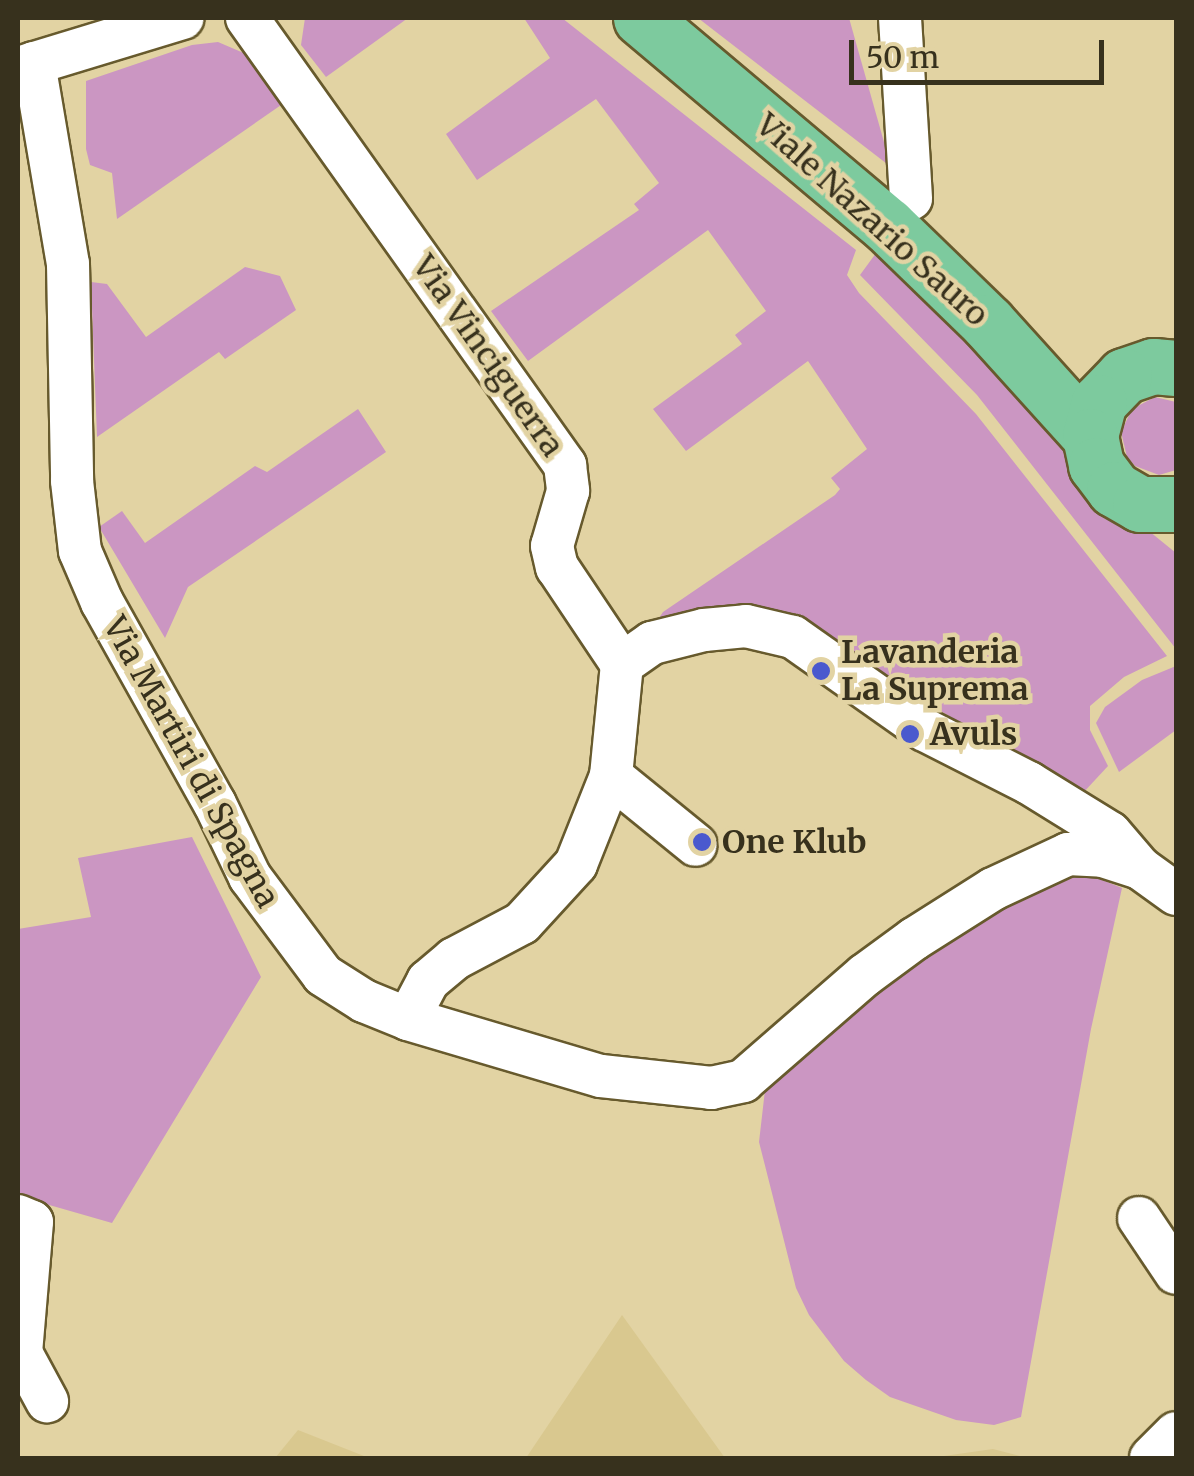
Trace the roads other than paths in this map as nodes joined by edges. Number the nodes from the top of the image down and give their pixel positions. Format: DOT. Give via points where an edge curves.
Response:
graph roads {
  1 [pos="183,18"];
  2 [pos="247,18"];
  3 [pos="641,18"];
  4 [pos="900,18"];
  5 [pos="26,65"];
  6 [pos="912,199"];
  7 [pos="987,322"];
  8 [pos="1176,324"];
  9 [pos="1146,372"];
  10 [pos="1090,436"];
  11 [pos="1169,512"];
  12 [pos="622,664"];
  13 [pos="611,776"];
  14 [pos="696,845"];
  15 [pos="1140,868"];
  16 [pos="1176,894"];
  17 [pos="408,1019"];
  18 [pos="18,1216"];
  19 [pos="1139,1218"];
  20 [pos="1176,1274"];
  21 [pos="48,1401"];
  22 [pos="1176,1433"];
  23 [pos="1152,1458"];
  1 -- 5 [label="street"];
  2 -- 12 [label="street, Via Vinciguerra" via="565,464 568,491 552,546 557,567"];
  3 -- 7 [label="main road, Viale Nazario Sauro" via="888,226"];
  4 -- 6 [label="street"];
  5 -- 17 [label="street, Via Martiri di Spagna" via="68,264 80,551 250,877 283,926 324,975"];
  7 -- 9 [label="main road" via="1039,353"];
  7 -- 10 [label="main road, Viale Nazario Sauro"];
  8 -- 9 [label="main road"];
  9 -- 10 [label="main road" via="1099,402"];
  10 -- 11 [label="main road, Viale Nazario Sauro" via="1096,465 1114,489"];
  12 -- 13 [label="street"];
  12 -- 15 [label="street" via="652,642 704,630 746,626 793,637 926,730 1110,833"];
  13 -- 14 [label="street"];
  13 -- 17 [label="street" via="576,864 522,923 454,958 428,982"];
  15 -- 16 [label="street, Via Martiri di Spagna"];
  15 -- 17 [label="street, Via Martiri di Spagna" via="1068,854 993,889 864,975 743,1081 711,1088 601,1076"];
  18 -- 21 [label="street" via="32,1222 21,1353"];
  19 -- 20 [label="street"];
  22 -- 23 [label="street"];
}
